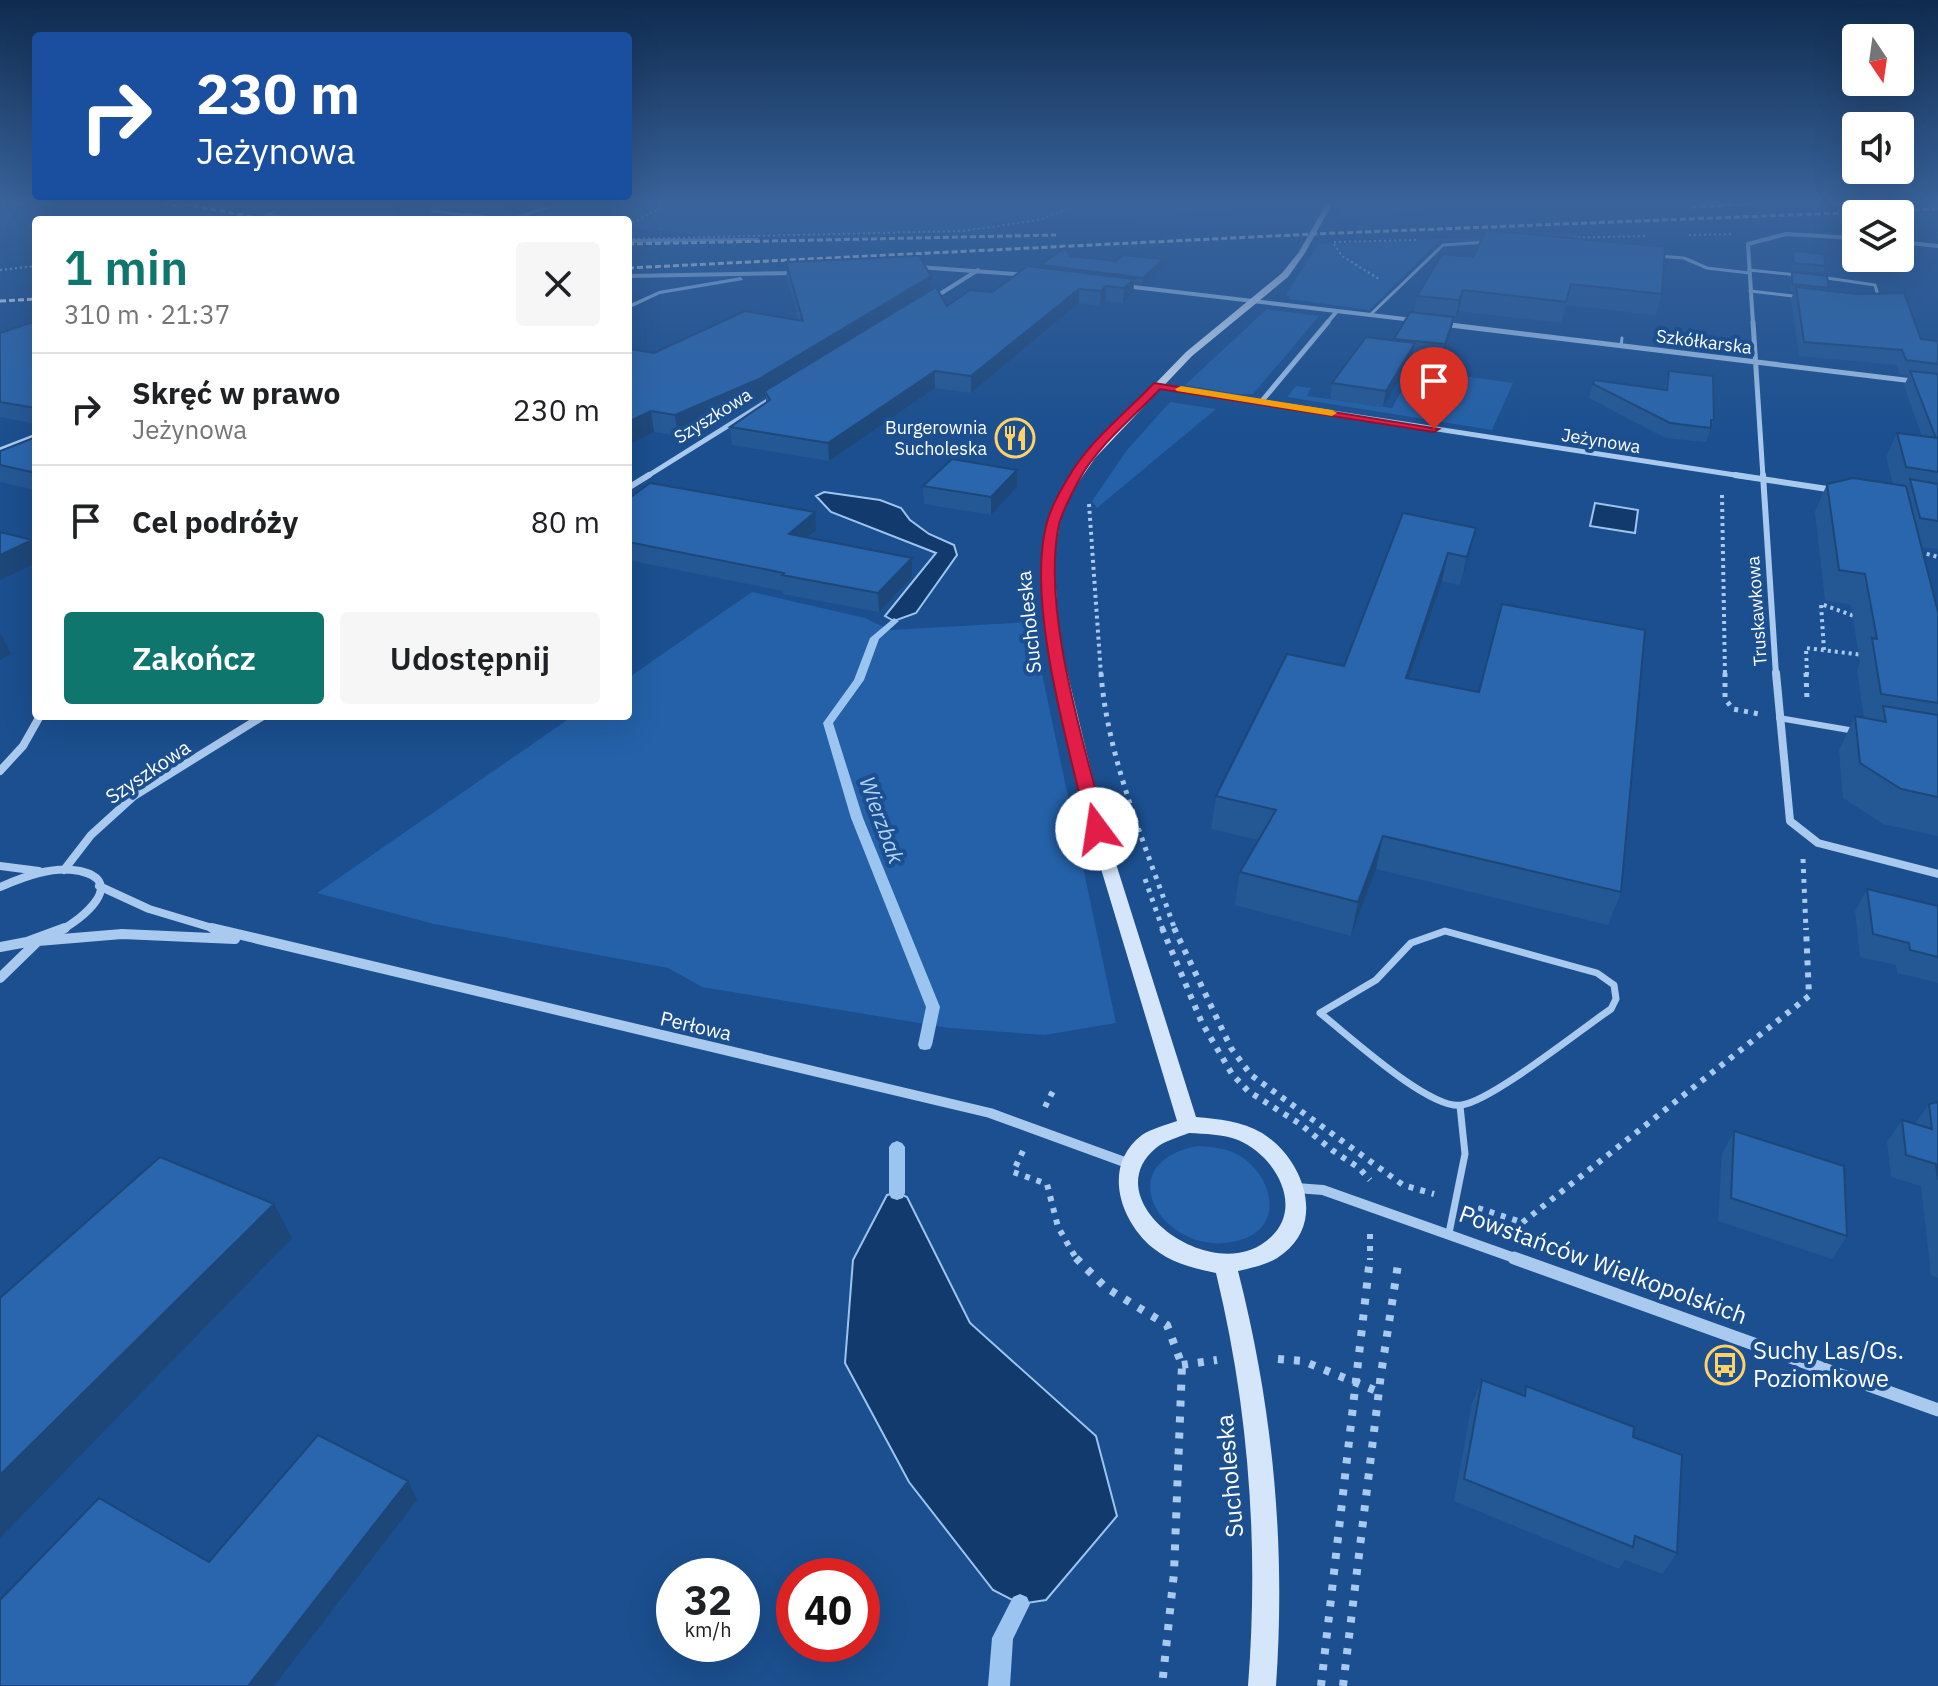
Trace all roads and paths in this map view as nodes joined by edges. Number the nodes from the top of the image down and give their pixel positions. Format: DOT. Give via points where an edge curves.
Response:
graph roads {
  1 [pos="957,283"];
  2 [pos="1274,283"];
  3 [pos="1388,283"];
  4 [pos="1404,283"];
  5 [pos="1750,283"];
  6 [pos="1868,283"];
  7 [pos="1113,285"];
  8 [pos="1398,288"];
  9 [pos="1750,291"];
  10 [pos="1811,298"];
  11 [pos="930,300"];
  12 [pos="1254,301"];
  13 [pos="1867,301"];
  14 [pos="1337,311"];
  15 [pos="1370,315"];
  16 [pos="1416,320"];
  17 [pos="1431,322"];
  18 [pos="1622,338"];
  19 [pos="1621,346"];
  20 [pos="1756,362"];
  21 [pos="1938,384"];
  22 [pos="1158,386"];
  23 [pos="777,395"];
  24 [pos="1261,402"];
  25 [pos="32,438"];
  26 [pos="0,450"];
  27 [pos="1765,480"];
  28 [pos="632,486"];
  29 [pos="1843,492"];
  30 [pos="1766,497"];
  31 [pos="1089,500"];
  32 [pos="1911,549"];
  33 [pos="1938,557"];
  34 [pos="1866,620"];
  35 [pos="1824,650"];
  36 [pos="1871,654"];
  37 [pos="1817,708"];
  38 [pos="1779,718"];
  39 [pos="38,720"];
  40 [pos="257,720"];
  41 [pos="1866,733"];
  42 [pos="0,771"];
  43 [pos="1803,855"];
  44 [pos="0,866"];
  45 [pos="64,870"];
  46 [pos="44,872"];
  47 [pos="1938,874"];
  48 [pos="99,886"];
  49 [pos="0,887"];
  50 [pos="248,939"];
  51 [pos="38,941"];
  52 [pos="0,947"];
  53 [pos="0,978"];
  54 [pos="1054,1089"];
  55 [pos="1460,1106"];
  56 [pos="1188,1125"];
  57 [pos="1034,1129"];
  58 [pos="1130,1164"];
  59 [pos="1296,1188"];
  60 [pos="1458,1202"];
  61 [pos="1524,1223"];
  62 [pos="1449,1233"];
  63 [pos="1489,1247"];
  64 [pos="1399,1258"];
  65 [pos="1225,1263"];
  66 [pos="1938,1410"];
  67 [pos="1162,1686"];
  68 [pos="1262,1686"];
  69 [pos="1343,1686"];
  1 -- 11 [label="street"];
  2 -- 12 [label="street, Sucholeska"];
  3 -- 8 [label="path"];
  4 -- 8 [label="lane"];
  5 -- 9 [label="street, Truskawkowa"];
  6 -- 13 [label="lane" via="1875,285 1881,299"];
  7 -- 12 [label="street"];
  8 -- 15 [label="lane"];
  9 -- 10 [label="lane"];
  9 -- 20 [label="street, Truskawkowa"];
  12 -- 14 [label="street"];
  12 -- 22 [label="street, Sucholeska"];
  14 -- 15 [label="street"];
  14 -- 24 [label="street"];
  15 -- 16 [label="street"];
  17 -- 19 [label="street, Szkółkarska"];
  18 -- 19 [label="lane"];
  19 -- 20 [label="street, Szkółkarska"];
  20 -- 21 [label="street, Szkółkarska"];
  20 -- 27 [label="street, Truskawkowa"];
  22 -- 24 [label="street, Jeżynowa"];
  22 -- 56 [label="street, Sucholeska" via="1091,456 1062,499 1050,545 1048,590 1065,698 1097,829"];
  23 -- 28 [label="street, Szyszkowa"];
  24 -- 27 [label="street, Jeżynowa"];
  25 -- 26 [label="street"];
  27 -- 29 [label="street, Jeżynowa"];
  27 -- 30 [label="street, Truskawkowa"];
  30 -- 38 [label="street, Truskawkowa"];
  30 -- 38 [label="path" via="1722,491 1725,699 1733,709"];
  31 -- 60 [label="path" via="1103,699 1130,801 1181,947 1231,1048 1251,1075 1368,1162 1403,1185"];
  32 -- 33 [label="path"];
  34 -- 35 [label="path" via="1821,604"];
  35 -- 36 [label="path"];
  35 -- 37 [label="path" via="1806,648 1807,700"];
  38 -- 41 [label="lane"];
  38 -- 47 [label="street, Truskawkowa" via="1790,821 1818,843"];
  39 -- 42 [label="street" via="19,754"];
  40 -- 45 [label="street, Szyszkowa" via="134,796 91,835"];
  43 -- 61 [label="path" via="1809,996"];
  44 -- 46 [label="street"];
  45 -- 46 [label="street"];
  45 -- 48 [label="street, Perłowa" via="81,871"];
  46 -- 49 [label="street"];
  48 -- 50 [label="street, Perłowa" via="149,909"];
  48 -- 51 [label="street" via="90,910"];
  50 -- 51 [label="street, Perłowa" via="122,934"];
  50 -- 57 [label="street, Perłowa" via="990,1113"];
  51 -- 52 [label="street"];
  51 -- 53 [label="street"];
  54 -- 57 [label="path"];
  55 -- 55 [label="lane" via="1490,1093 1611,1009 1614,985 1597,973 1445,931 1411,943 1376,980 1320,1013 1425,1096"];
  55 -- 60 [label="lane" via="1465,1180"];
  56 -- 58 [label="street" via="1152,1137"];
  56 -- 59 [label="street" via="1222,1126 1255,1139 1280,1160"];
  57 -- 58 [label="street, Perłowa"];
  57 -- 67 [label="path" via="1013,1172 1047,1184 1060,1233 1087,1271 1127,1304 1167,1325 1182,1365 1174,1573"];
  58 -- 65 [label="street" via="1126,1186 1132,1209 1146,1230 1168,1248"];
  59 -- 62 [label="street, Powstańców Wielkopolskich" via="1323,1190"];
  59 -- 65 [label="street" via="1297,1216 1284,1240 1258,1257"];
  60 -- 61 [label="path"];
  60 -- 62 [label="lane"];
  61 -- 63 [label="path"];
  62 -- 63 [label="street, Powstańców Wielkopolskich"];
  63 -- 66 [label="street, Powstańców Wielkopolskich"];
  64 -- 69 [label="path"];
  65 -- 68 [label="street, Sucholeska" via="1241,1322 1264,1511"];
}
